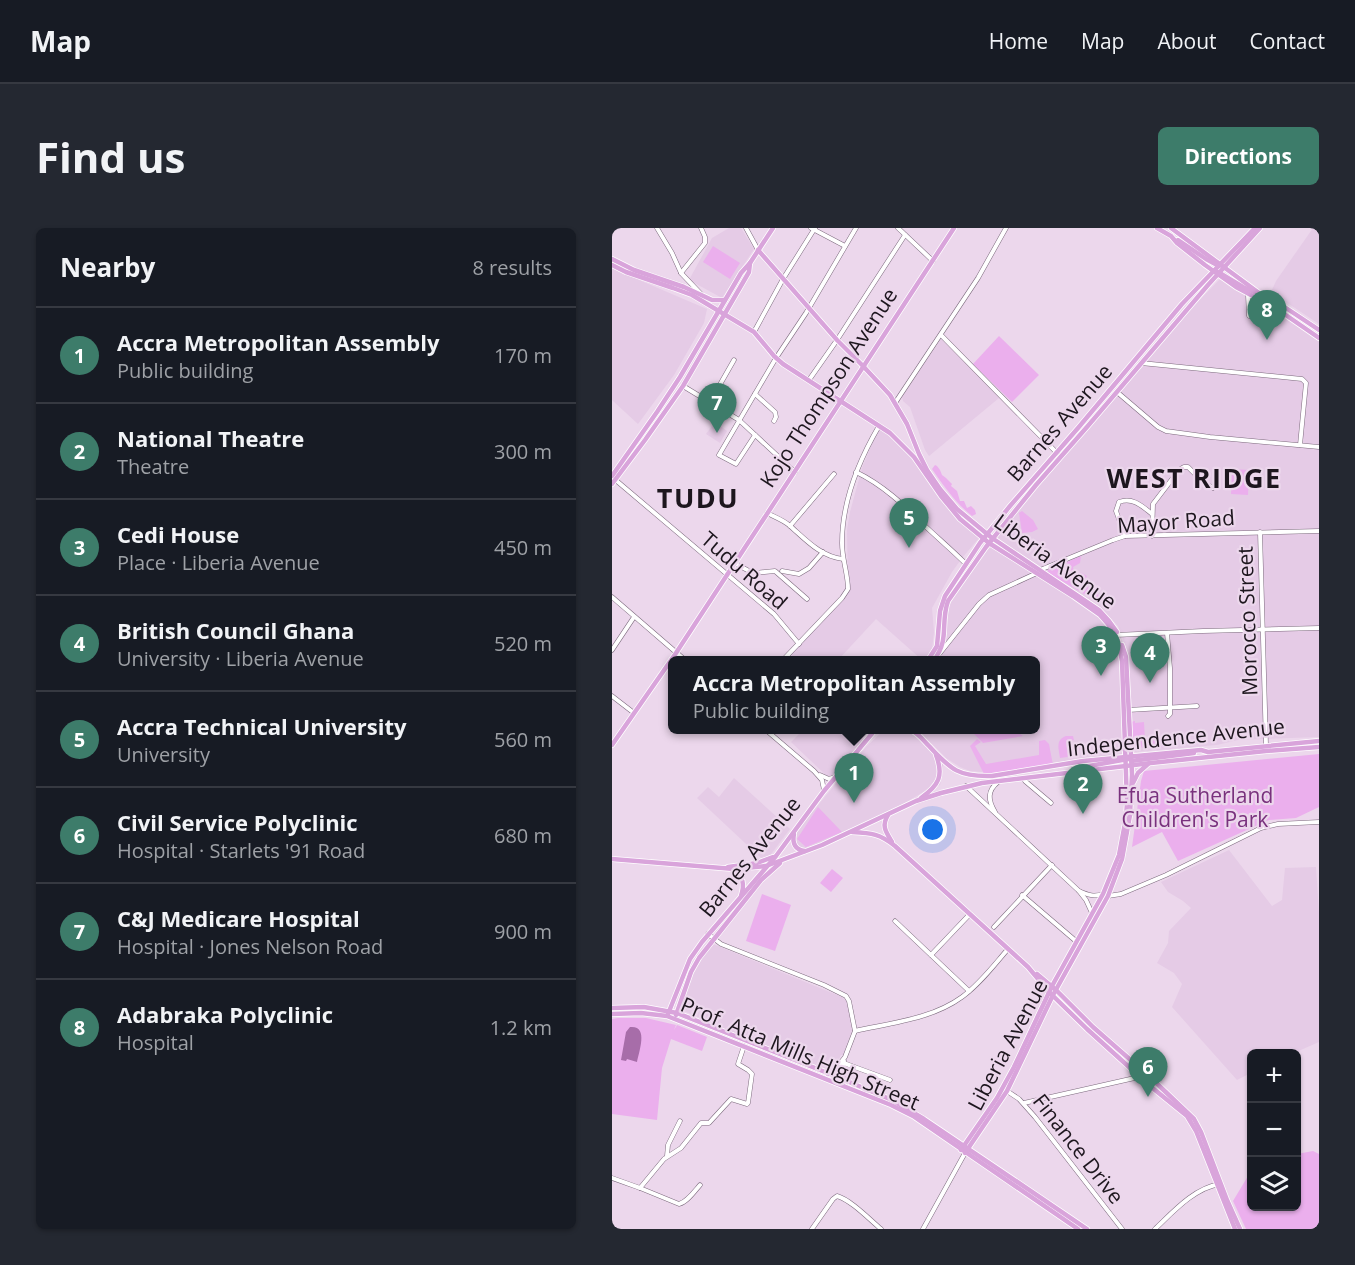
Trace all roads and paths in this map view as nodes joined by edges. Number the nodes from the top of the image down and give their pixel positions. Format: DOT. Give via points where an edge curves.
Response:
graph roads {
  1 [pos="657,228"];
  2 [pos="701,228"];
  3 [pos="746,228"];
  4 [pos="773,228"];
  5 [pos="856,228"];
  6 [pos="897,228"];
  7 [pos="954,228"];
  8 [pos="1006,228"];
  9 [pos="1157,228"];
  10 [pos="1171,228"];
  11 [pos="1255,228"];
  12 [pos="1260,228"];
  13 [pos="813,229"];
  14 [pos="905,235"];
  15 [pos="1171,236"];
  16 [pos="845,246"];
  17 [pos="759,250"];
  18 [pos="1231,256"];
  19 [pos="1214,258"];
  20 [pos="612,260"];
  21 [pos="933,261"];
  22 [pos="750,263"];
  23 [pos="612,265"];
  24 [pos="1205,266"];
  25 [pos="1219,269"];
  26 [pos="681,273"];
  27 [pos="1240,278"];
  28 [pos="783,279"];
  29 [pos="1205,279"];
  30 [pos="1230,283"];
  31 [pos="1208,285"];
  32 [pos="1248,295"];
  33 [pos="1263,296"];
  34 [pos="704,297"];
  35 [pos="725,300"];
  36 [pos="705,303"];
  37 [pos="808,308"];
  38 [pos="719,311"];
  39 [pos="725,314"];
  40 [pos="1249,316"];
  41 [pos="712,322"];
  42 [pos="1319,330"];
  43 [pos="754,332"];
  44 [pos="941,335"];
  45 [pos="1319,338"];
  46 [pos="837,340"];
  47 [pos="776,358"];
  48 [pos="734,360"];
  49 [pos="1141,363"];
  50 [pos="863,366"];
  51 [pos="808,380"];
  52 [pos="683,386"];
  53 [pos="1117,392"];
  54 [pos="755,394"];
  55 [pos="842,401"];
  56 [pos="710,402"];
  57 [pos="895,403"];
  58 [pos="739,420"];
  59 [pos="774,420"];
  60 [pos="879,425"];
  61 [pos="755,435"];
  62 [pos="1300,445"];
  63 [pos="1319,447"];
  64 [pos="1057,453"];
  65 [pos="919,454"];
  66 [pos="914,457"];
  67 [pos="795,472"];
  68 [pos="856,472"];
  69 [pos="834,474"];
  70 [pos="613,479"];
  71 [pos="1213,488"];
  72 [pos="767,513"];
  73 [pos="1152,514"];
  74 [pos="790,526"];
  75 [pos="1319,531"];
  76 [pos="1260,532"];
  77 [pos="986,536"];
  78 [pos="1125,536"];
  79 [pos="1152,536"];
  80 [pos="991,541"];
  81 [pos="823,552"];
  82 [pos="843,559"];
  83 [pos="734,563"];
  84 [pos="966,564"];
  85 [pos="1028,568"];
  86 [pos="782,571"];
  87 [pos="1038,572"];
  88 [pos="727,574"];
  89 [pos="1025,579"];
  90 [pos="612,597"];
  91 [pos="807,599"];
  92 [pos="634,617"];
  93 [pos="1319,628"];
  94 [pos="1263,629"];
  95 [pos="944,633"];
  96 [pos="1167,633"];
  97 [pos="955,635"];
  98 [pos="1117,635"];
  99 [pos="799,644"];
  100 [pos="612,650"];
  101 [pos="676,653"];
  102 [pos="674,656"];
  103 [pos="680,656"];
  104 [pos="787,656"];
  105 [pos="930,656"];
  106 [pos="937,656"];
  107 [pos="938,656"];
  108 [pos="668,664"];
  109 [pos="612,696"];
  110 [pos="1197,706"];
  111 [pos="1170,708"];
  112 [pos="1128,710"];
  113 [pos="634,713"];
  114 [pos="1168,716"];
  115 [pos="772,734"];
  116 [pos="872,734"];
  117 [pos="918,734"];
  118 [pos="1319,741"];
  119 [pos="612,745"];
  120 [pos="1266,746"];
  121 [pos="1319,747"];
  122 [pos="935,752"];
  123 [pos="1128,761"];
  124 [pos="1151,763"];
  125 [pos="814,771"];
  126 [pos="837,775"];
  127 [pos="1000,781"];
  128 [pos="1025,781"];
  129 [pos="966,786"];
  130 [pos="1131,788"];
  131 [pos="824,791"];
  132 [pos="916,801"];
  133 [pos="1051,803"];
  134 [pos="889,814"];
  135 [pos="997,815"];
  136 [pos="1319,822"];
  137 [pos="795,831"];
  138 [pos="850,832"];
  139 [pos="895,846"];
  140 [pos="809,851"];
  141 [pos="776,856"];
  142 [pos="612,859"];
  143 [pos="785,860"];
  144 [pos="1052,865"];
  145 [pos="766,866"];
  146 [pos="726,868"];
  147 [pos="734,869"];
  148 [pos="1111,888"];
  149 [pos="1078,891"];
  150 [pos="1120,894"];
  151 [pos="1022,895"];
  152 [pos="1106,895"];
  153 [pos="740,898"];
  154 [pos="970,914"];
  155 [pos="1092,914"];
  156 [pos="895,921"];
  157 [pos="994,927"];
  158 [pos="708,934"];
  159 [pos="714,940"];
  160 [pos="1077,942"];
  161 [pos="1008,949"];
  162 [pos="931,955"];
  163 [pos="1058,981"];
  164 [pos="1044,982"];
  165 [pos="969,992"];
  166 [pos="1053,992"];
  167 [pos="612,1008"];
  168 [pos="668,1013"];
  169 [pos="612,1014"];
  170 [pos="676,1016"];
  171 [pos="855,1031"];
  172 [pos="744,1046"];
  173 [pos="842,1062"];
  174 [pos="840,1069"];
  175 [pos="1132,1070"];
  176 [pos="828,1074"];
  177 [pos="1140,1077"];
  178 [pos="1150,1077"];
  179 [pos="836,1080"];
  180 [pos="890,1080"];
  181 [pos="851,1083"];
  182 [pos="1007,1091"];
  183 [pos="1023,1103"];
  184 [pos="680,1120"];
  185 [pos="971,1140"];
  186 [pos="963,1148"];
  187 [pos="976,1154"];
  188 [pos="667,1156"];
  189 [pos="612,1178"];
  190 [pos="1219,1184"];
  191 [pos="699,1185"];
  192 [pos="640,1188"];
  193 [pos="1070,1224"];
  194 [pos="812,1229"];
  195 [pos="881,1229"];
  196 [pos="923,1229"];
  197 [pos="1067,1229"];
  198 [pos="1078,1229"];
  199 [pos="1086,1229"];
  200 [pos="1122,1229"];
  201 [pos="1155,1229"];
  202 [pos="1235,1229"];
  203 [pos="1240,1229"];
  1 -- 26 [label="street"];
  2 -- 26 [label="street" via="705,243"];
  3 -- 17 [label="street"];
  4 -- 17 [label="main road"];
  5 -- 16 [label="street"];
  6 -- 14 [label="street"];
  7 -- 21 [label="main road, Kojo Thompson Avenue"];
  8 -- 44 [label="street"];
  9 -- 15 [label="main road"];
  10 -- 19 [label="main road"];
  11 -- 18 [label="main road, Barnes Avenue"];
  12 -- 18 [label="main road, Barnes Avenue"];
  13 -- 16 [label="street"];
  13 -- 28 [label="street"];
  14 -- 21 [label="street"];
  14 -- 46 [label="street"];
  15 -- 24 [label="main road"];
  15 -- 25 [label="main road"];
  16 -- 37 [label="street"];
  17 -- 22 [label="main road"];
  17 -- 28 [label="main road, Liberia Avenue"];
  18 -- 19 [label="main road"];
  18 -- 25 [label="main road, Barnes Avenue"];
  18 -- 27 [label="main road"];
  19 -- 25 [label="main road"];
  20 -- 34 [label="main road"];
  21 -- 50 [label="main road, Kojo Thompson Avenue"];
  22 -- 35 [label="main road"];
  22 -- 39 [label="main road" via="749,272"];
  23 -- 36 [label="main road, Liberia Avenue"];
  24 -- 25 [label="main road"];
  24 -- 29 [label="main road"];
  25 -- 27 [label="main road"];
  25 -- 29 [label="main road, Barnes Avenue"];
  25 -- 30 [label="main road"];
  25 -- 31 [label="main road, Barnes Avenue"];
  25 -- 33 [label="main road"];
  26 -- 34 [label="street"];
  27 -- 33 [label="main road"];
  28 -- 37 [label="main road, Liberia Avenue"];
  28 -- 43 [label="street"];
  29 -- 64 [label="main road, Barnes Avenue"];
  30 -- 31 [label="main road" via="1218,280"];
  30 -- 32 [label="main road"];
  31 -- 49 [label="main road, Barnes Avenue"];
  32 -- 40 [label="street"];
  32 -- 45 [label="main road"];
  33 -- 42 [label="main road"];
  34 -- 35 [label="main road"];
  35 -- 38 [label="main road"];
  36 -- 38 [label="main road, Liberia Avenue"];
  36 -- 41 [label="main road" via="712,313"];
  37 -- 46 [label="main road, Liberia Avenue"];
  37 -- 47 [label="street"];
  38 -- 39 [label="main road, Liberia Avenue"];
  38 -- 41 [label="main road"];
  39 -- 43 [label="main road, Liberia Avenue"];
  39 -- 52 [label="main road"];
  41 -- 70 [label="main road"];
  43 -- 47 [label="main road, Liberia Avenue"];
  44 -- 57 [label="street"];
  44 -- 64 [label="street"];
  46 -- 50 [label="main road, Liberia Avenue"];
  46 -- 51 [label="street"];
  47 -- 51 [label="main road, Liberia Avenue"];
  47 -- 54 [label="street"];
  48 -- 56 [label="street"];
  49 -- 53 [label="main road, Barnes Avenue"];
  49 -- 62 [label="street" via="1305,381"];
  50 -- 55 [label="main road, Kojo Thompson Avenue"];
  50 -- 57 [label="main road, Liberia Avenue"];
  51 -- 55 [label="main road, Liberia Avenue"];
  52 -- 56 [label="street"];
  52 -- 70 [label="main road"];
  53 -- 62 [label="street" via="1166,431"];
  53 -- 80 [label="main road, Barnes Avenue"];
  54 -- 58 [label="street"];
  54 -- 59 [label="street" via="775,412"];
  55 -- 60 [label="main road, Liberia Avenue"];
  55 -- 67 [label="main road, Kojo Thompson Avenue"];
  56 -- 58 [label="street"];
  57 -- 65 [label="main road, Liberia Avenue"];
  58 -- 61 [label="street"];
  58 -- 61 [label="street" via="720,457 736,464"];
  60 -- 66 [label="main road, Liberia Avenue"];
  60 -- 68 [label="street"];
  61 -- 67 [label="street"];
  62 -- 63 [label="street"];
  64 -- 77 [label="main road, Barnes Avenue"];
  65 -- 66 [label="main road"];
  65 -- 77 [label="main road, Liberia Avenue" via="948,499"];
  66 -- 77 [label="main road, Liberia Avenue" via="954,513"];
  67 -- 72 [label="main road, Kojo Thompson Avenue"];
  68 -- 82 [label="street" via="843,524"];
  68 -- 84 [label="street" via="890,494"];
  69 -- 74 [label="street"];
  70 -- 88 [label="street, Tudu Road"];
  71 -- 73 [label="street" via="1184,467 1153,504"];
  72 -- 74 [label="street"];
  72 -- 83 [label="main road, Kojo Thompson Avenue"];
  73 -- 78 [label="street" via="1132,501 1119,502 1116,511"];
  73 -- 79 [label="street"];
  74 -- 81 [label="street"];
  75 -- 76 [label="street, Mayor Road"];
  76 -- 79 [label="street, Mayor Road"];
  76 -- 94 [label="street, Morocco Street"];
  77 -- 80 [label="main road, Liberia Avenue"];
  77 -- 84 [label="main road, Barnes Avenue"];
  78 -- 79 [label="street, Mayor Road"];
  78 -- 87 [label="street, Mayor Road"];
  80 -- 85 [label="main road, Liberia Avenue"];
  80 -- 87 [label="main road, Liberia Avenue"];
  80 -- 95 [label="main road, Barnes Avenue" via="948,601"];
  81 -- 82 [label="street"];
  81 -- 86 [label="street" via="799,574"];
  82 -- 99 [label="street" via="846,593"];
  83 -- 88 [label="main road, Kojo Thompson Avenue"];
  83 -- 91 [label="street" via="755,573 775,571"];
  84 -- 105 [label="main road, Barnes Avenue" via="942,604 937,646"];
  85 -- 87 [label="main road, Liberia Avenue"];
  85 -- 89 [label="street"];
  87 -- 89 [label="street, Mayor Road"];
  87 -- 98 [label="main road, Liberia Avenue" via="1100,615"];
  88 -- 99 [label="street, Tudu Road" via="779,619"];
  88 -- 101 [label="main road, Kojo Thompson Avenue"];
  89 -- 97 [label="street, Mayor Road" via="989,596"];
  90 -- 92 [label="street"];
  92 -- 100 [label="street"];
  92 -- 101 [label="street"];
  93 -- 94 [label="street"];
  94 -- 96 [label="street"];
  94 -- 120 [label="street, Morocco Street"];
  95 -- 97 [label="street" via="948,637"];
  95 -- 106 [label="main road, Barnes Avenue"];
  96 -- 98 [label="street"];
  96 -- 111 [label="street"];
  97 -- 107 [label="street, Mayor Road"];
  98 -- 112 [label="main road, Liberia Avenue" via="1126,657"];
  98 -- 123 [label="main road, Liberia Avenue"];
  99 -- 104 [label="street"];
  101 -- 102 [label="main road, Kojo Thompson Avenue"];
  101 -- 103 [label="street"];
  108 -- 113 [label="main road, Kojo Thompson Avenue"];
  109 -- 113 [label="street"];
  110 -- 111 [label="street"];
  111 -- 112 [label="street"];
  111 -- 114 [label="street"];
  112 -- 123 [label="main road, Liberia Avenue"];
  113 -- 119 [label="main road, Kojo Thompson Avenue"];
  115 -- 125 [label="street"];
  116 -- 126 [label="main road, Barnes Avenue"];
  117 -- 122 [label="main road, Independence Avenue"];
  118 -- 120 [label="main road, Independence Avenue"];
  120 -- 123 [label="main road, Independence Avenue"];
  121 -- 124 [label="main road, Independence Avenue"];
  122 -- 123 [label="main road, Independence Avenue" via="955,770 978,776 1083,761"];
  122 -- 132 [label="main road" via="939,777 932,789"];
  123 -- 124 [label="main road, Independence Avenue"];
  123 -- 127 [label="main road, Independence Avenue"];
  123 -- 130 [label="main road, Liberia Avenue"];
  123 -- 152 [label="main road, Liberia Avenue" via="1123,838"];
  124 -- 130 [label="main road" via="1138,773"];
  125 -- 126 [label="street" via="827,779"];
  125 -- 131 [label="street" via="822,780"];
  126 -- 131 [label="main road, Barnes Avenue"];
  127 -- 129 [label="main road, Independence Avenue"];
  127 -- 135 [label="street" via="989,796"];
  128 -- 133 [label="street"];
  129 -- 132 [label="main road, Independence Avenue"];
  129 -- 135 [label="street"];
  130 -- 148 [label="main road, Liberia Avenue" via="1127,840"];
  131 -- 137 [label="main road, Barnes Avenue"];
  132 -- 134 [label="main road, Independence Avenue"];
  134 -- 138 [label="main road, Independence Avenue"];
  134 -- 139 [label="main road" via="884,828"];
  135 -- 144 [label="street"];
  136 -- 150 [label="street" via="1261,828"];
  137 -- 140 [label="main road" via="796,848"];
  137 -- 141 [label="main road, Barnes Avenue"];
  138 -- 139 [label="main road" via="872,833"];
  138 -- 140 [label="main road, Independence Avenue"];
  139 -- 154 [label="main road"];
  140 -- 143 [label="main road, Independence Avenue"];
  141 -- 145 [label="main road, Barnes Avenue"];
  141 -- 146 [label="main road"];
  142 -- 146 [label="main road"];
  143 -- 145 [label="main road, Independence Avenue"];
  143 -- 159 [label="main road, Barnes Avenue" via="761,880"];
  144 -- 149 [label="street"];
  144 -- 151 [label="street"];
  145 -- 147 [label="main road, Independence Avenue"];
  145 -- 153 [label="main road, Barnes Avenue"];
  146 -- 147 [label="main road, Independence Avenue"];
  147 -- 153 [label="main road" via="743,882"];
  148 -- 150 [label="street"];
  148 -- 152 [label="main road, Liberia Avenue"];
  149 -- 152 [label="street"];
  149 -- 155 [label="street"];
  150 -- 152 [label="street"];
  151 -- 157 [label="street"];
  151 -- 160 [label="street"];
  152 -- 155 [label="main road, Liberia Avenue"];
  152 -- 163 [label="main road, Liberia Avenue"];
  153 -- 158 [label="main road, Barnes Avenue"];
  154 -- 161 [label="main road"];
  154 -- 162 [label="street"];
  155 -- 160 [label="main road, Liberia Avenue"];
  156 -- 162 [label="street"];
  158 -- 159 [label="street"];
  158 -- 168 [label="main road, Barnes Avenue" via="690,959"];
  159 -- 170 [label="main road, Barnes Avenue" via="695,964"];
  159 -- 171 [label="street" via="846,996"];
  160 -- 163 [label="main road, Liberia Avenue"];
  161 -- 164 [label="main road"];
  161 -- 165 [label="street"];
  162 -- 165 [label="street"];
  163 -- 164 [label="main road"];
  163 -- 166 [label="main road"];
  163 -- 166 [label="main road, Liberia Avenue"];
  164 -- 166 [label="main road"];
  164 -- 166 [label="main road" via="1046,990"];
  165 -- 171 [label="street" via="925,1015"];
  166 -- 175 [label="main road"];
  166 -- 178 [label="main road"];
  166 -- 182 [label="main road, Liberia Avenue"];
  166 -- 185 [label="main road, Liberia Avenue"];
  167 -- 168 [label="main road, Prof. Atta Mills High Street" via="644,1007"];
  168 -- 169 [label="main road, Prof. Atta Mills High Street"];
  168 -- 170 [label="main road, Prof. Atta Mills High Street"];
  170 -- 172 [label="main road, Prof. Atta Mills High Street"];
  170 -- 176 [label="main road, Prof. Atta Mills High Street"];
  171 -- 173 [label="street"];
  172 -- 179 [label="main road, Prof. Atta Mills High Street"];
  172 -- 188 [label="street" via="738,1064 752,1074 748,1103 732,1099 710,1123 701,1123 677,1152"];
  173 -- 174 [label="street"];
  173 -- 180 [label="street"];
  174 -- 176 [label="main road"];
  174 -- 179 [label="street"];
  174 -- 181 [label="main road"];
  175 -- 177 [label="main road"];
  175 -- 178 [label="main road"];
  176 -- 179 [label="main road, Prof. Atta Mills High Street"];
  177 -- 183 [label="street"];
  177 -- 190 [label="main road" via="1191,1122"];
  178 -- 190 [label="main road" via="1194,1119"];
  179 -- 181 [label="main road, Prof. Atta Mills High Street"];
  179 -- 186 [label="main road, Prof. Atta Mills High Street" via="900,1109"];
  181 -- 186 [label="main road, Prof. Atta Mills High Street" via="908,1108"];
  182 -- 183 [label="street, Finance Drive"];
  182 -- 185 [label="main road, Liberia Avenue"];
  183 -- 200 [label="street, Finance Drive"];
  184 -- 188 [label="street"];
  185 -- 186 [label="main road, Liberia Avenue"];
  185 -- 186 [label="main road"];
  185 -- 187 [label="main road"];
  186 -- 187 [label="main road"];
  186 -- 193 [label="main road"];
  186 -- 196 [label="street"];
  187 -- 199 [label="main road"];
  188 -- 192 [label="street"];
  189 -- 192 [label="street"];
  190 -- 201 [label="street" via="1193,1196"];
  190 -- 202 [label="main road"];
  190 -- 203 [label="main road"];
  191 -- 192 [label="street" via="681,1204"];
  193 -- 197 [label="street"];
  193 -- 198 [label="main road"];
  194 -- 195 [label="street" via="837,1196"];
}
